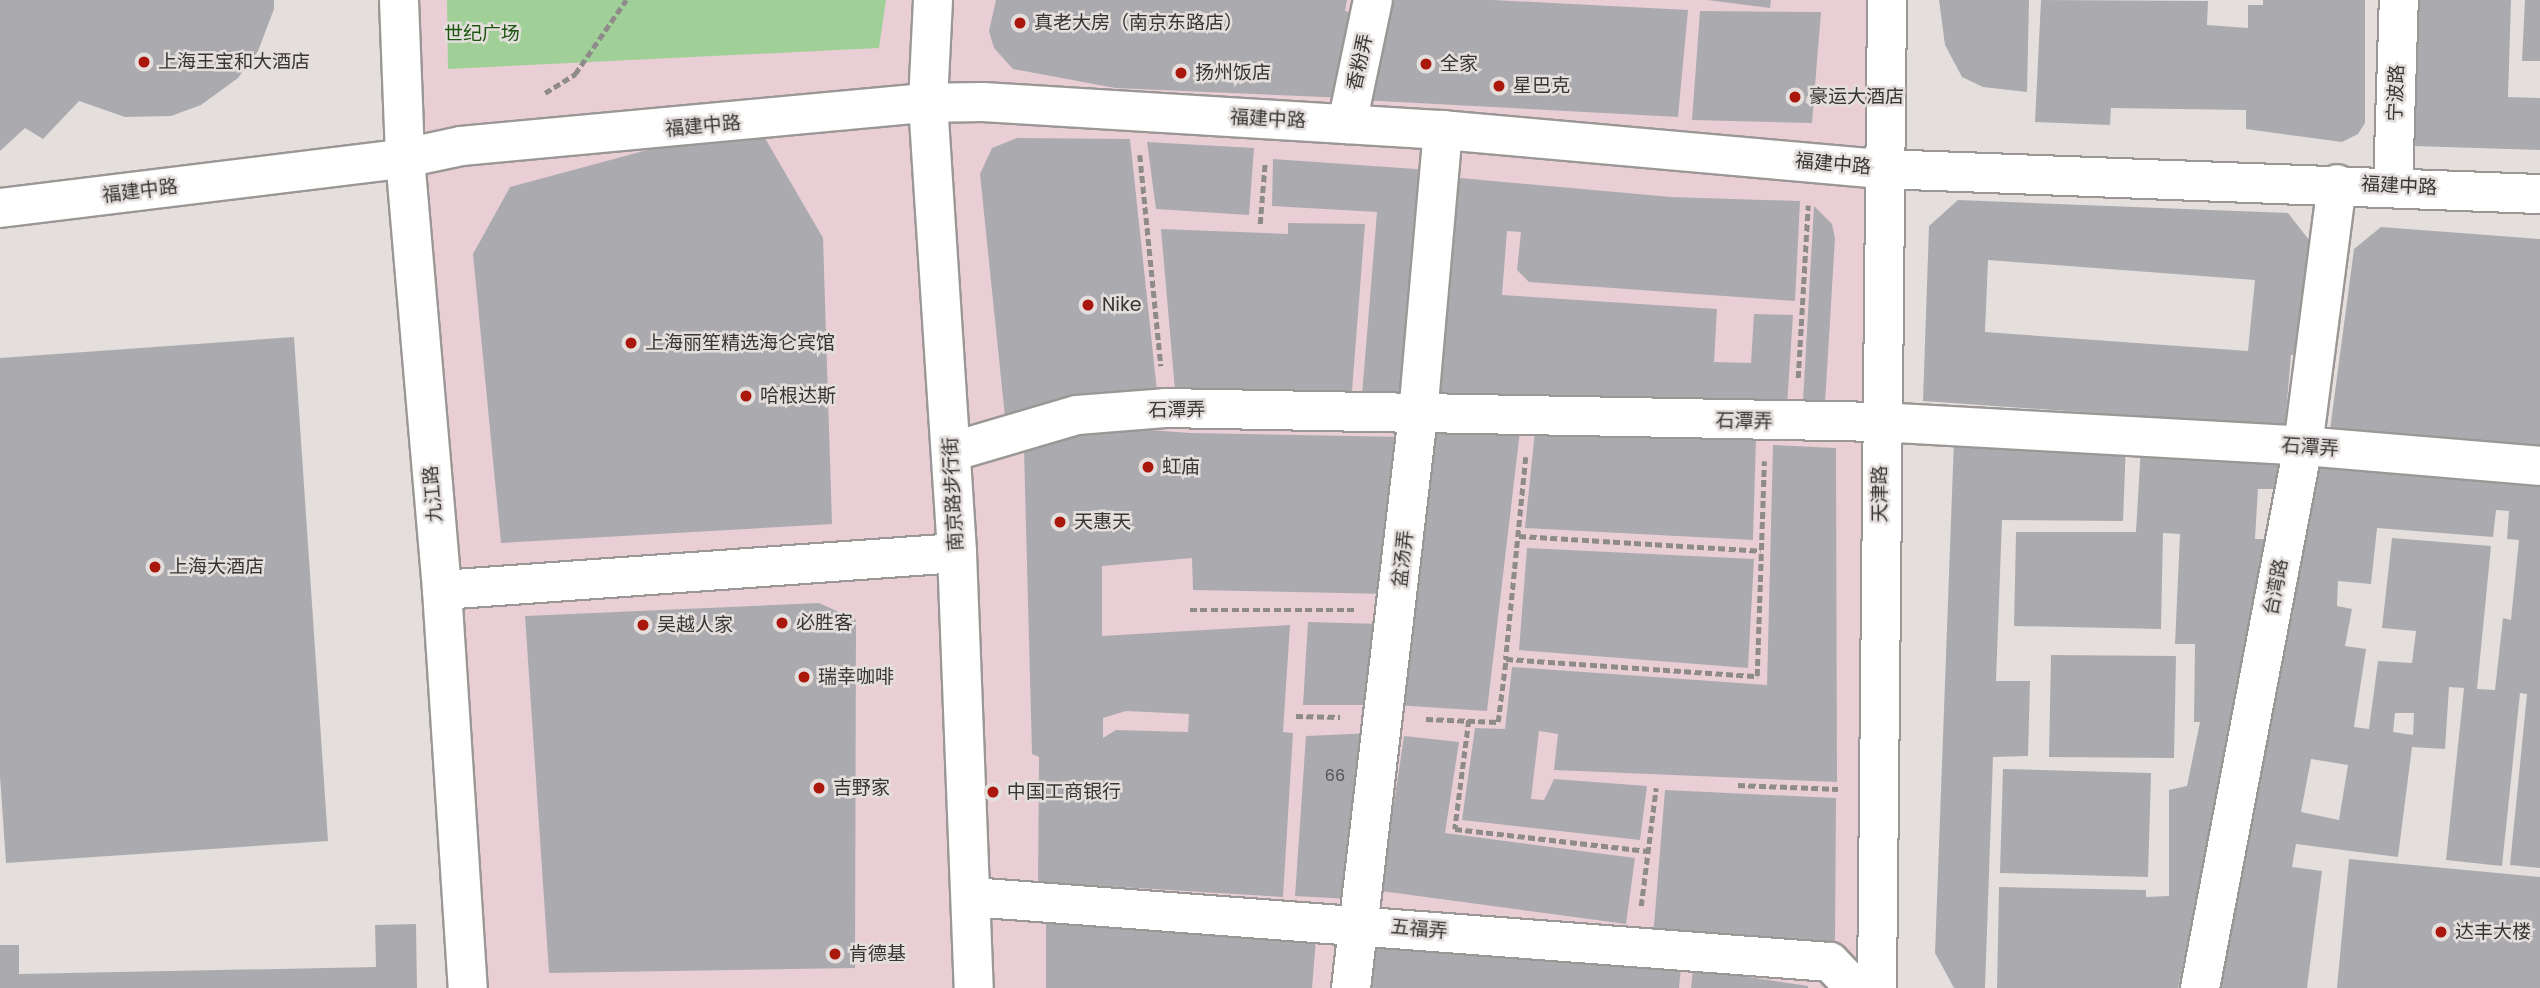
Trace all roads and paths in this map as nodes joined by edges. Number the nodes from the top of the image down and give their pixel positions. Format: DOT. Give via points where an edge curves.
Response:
graph roads {
  1 [pos="399,0"];
  2 [pos="626,0"];
  3 [pos="933,0"];
  4 [pos="1373,0"];
  5 [pos="1887,0"];
  6 [pos="2399,0"];
  7 [pos="541,96"];
  8 [pos="928,103"];
  9 [pos="1136,112"];
  10 [pos="1269,119"];
  11 [pos="1347,124"];
  12 [pos="1443,130"];
  13 [pos="405,158"];
  14 [pos="1810,162"];
  15 [pos="1882,169"];
  16 [pos="2337,184"];
  17 [pos="2393,186"];
  18 [pos="2540,194"];
  19 [pos="0,208"];
  20 [pos="1260,224"];
  21 [pos="1165,408"];
  22 [pos="1418,415"];
  23 [pos="1529,418"];
  24 [pos="1781,421"];
  25 [pos="1880,422"];
  26 [pos="2303,446"];
  27 [pos="951,452"];
  28 [pos="2540,466"];
  29 [pos="1519,536"];
  30 [pos="1761,551"];
  31 [pos="957,553"];
  32 [pos="442,590"];
  33 [pos="1190,610"];
  34 [pos="1397,610"];
  35 [pos="1506,659"];
  36 [pos="1383,717"];
  37 [pos="1469,720"];
  38 [pos="1738,785"];
  39 [pos="1656,788"];
  40 [pos="1877,791"];
  41 [pos="1648,851"];
  42 [pos="971,897"];
  43 [pos="1358,923"];
  44 [pos="1636,948"];
  45 [pos="468,988"];
  46 [pos="974,988"];
  47 [pos="1351,988"];
  48 [pos="1855,988"];
  49 [pos="1877,988"];
  50 [pos="2200,988"];
  1 -- 13 [label="street, 九江路"];
  2 -- 7 [label="path" via="575,74"];
  3 -- 8 [label="street, 南京路步行街"];
  4 -- 11 [label="street, 香粉弄"];
  5 -- 15 [label="street, 天津路"];
  6 -- 17 [label="street, 宁波路"];
  8 -- 9 [label="street, 福建中路"];
  8 -- 13 [label="street, 福建中路" via="461,146"];
  8 -- 27 [label="street, 南京路步行街"];
  9 -- 10 [label="street, 福建中路"];
  9 -- 21 [label="path"];
  10 -- 11 [label="street, 福建中路"];
  10 -- 20 [label="path"];
  11 -- 12 [label="street, 福建中路"];
  12 -- 14 [label="street, 福建中路"];
  12 -- 22 [label="street, 盆汤弄"];
  13 -- 19 [label="street, 福建中路"];
  13 -- 32 [label="street, 九江路"];
  14 -- 15 [label="street, 福建中路"];
  14 -- 24 [label="path"];
  15 -- 16 [label="street, 福建中路"];
  15 -- 25 [label="street, 天津路"];
  16 -- 17 [label="street, 福建中路"];
  16 -- 26 [label="street, 台湾路"];
  17 -- 18 [label="street, 福建中路"];
  21 -- 22 [label="street, 石潭弄"];
  21 -- 27 [label="street, 石潭弄" via="1077,415"];
  22 -- 23 [label="street, 石潭弄"];
  22 -- 34 [label="street, 盆汤弄"];
  23 -- 24 [label="street, 石潭弄"];
  23 -- 29 [label="path"];
  24 -- 25 [label="street, 石潭弄"];
  24 -- 30 [label="path"];
  25 -- 26 [label="street, 石潭弄"];
  25 -- 40 [label="street, 天津路"];
  26 -- 28 [label="street, 石潭弄"];
  26 -- 50 [label="street, 台湾路"];
  27 -- 31 [label="street, 南京路步行街"];
  29 -- 30 [label="path"];
  29 -- 35 [label="path"];
  30 -- 35 [label="path" via="1757,676"];
  31 -- 32 [label="street"];
  31 -- 42 [label="street, 南京路步行街"];
  32 -- 45 [label="street, 九江路"];
  33 -- 34 [label="path"];
  34 -- 36 [label="street, 盆汤弄"];
  35 -- 37 [label="path" via="1498,722"];
  36 -- 37 [label="path"];
  36 -- 43 [label="street, 盆汤弄"];
  37 -- 41 [label="path" via="1455,830"];
  38 -- 40 [label="path"];
  39 -- 41 [label="path"];
  40 -- 49 [label="street, 天津路"];
  41 -- 44 [label="path"];
  42 -- 43 [label="street, 五福弄"];
  42 -- 46 [label="street, 南京路步行街"];
  43 -- 44 [label="street, 五福弄"];
  43 -- 47 [label="street, 盆汤弄"];
  44 -- 48 [label="street, 五福弄" via="1830,962"];
}
